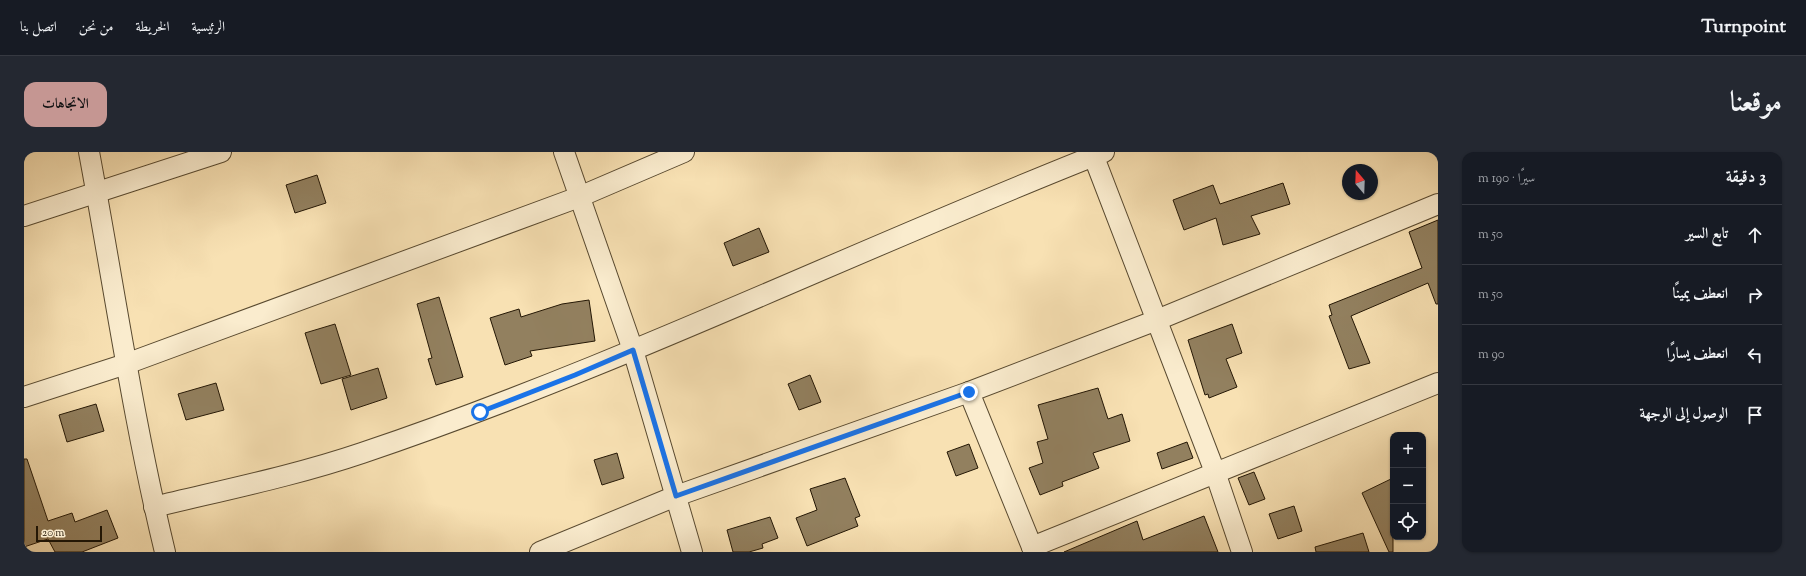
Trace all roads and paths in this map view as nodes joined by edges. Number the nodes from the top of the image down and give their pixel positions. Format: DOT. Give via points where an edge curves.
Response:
graph roads {
  1 [pos="89,152"];
  2 [pos="221,152"];
  3 [pos="564,152"];
  4 [pos="684,152"];
  5 [pos="1096,153"];
  6 [pos="97,193"];
  7 [pos="579,197"];
  8 [pos="1438,204"];
  9 [pos="24,216"];
  10 [pos="1157,320"];
  11 [pos="633,350"];
  12 [pos="126,364"];
  13 [pos="1438,382"];
  14 [pos="969,392"];
  15 [pos="24,397"];
  16 [pos="1214,472"];
  17 [pos="676,496"];
  18 [pos="154,507"];
  19 [pos="1033,549"];
  20 [pos="165,552"];
  21 [pos="540,552"];
  22 [pos="692,552"];
  23 [pos="1242,552"];
  1 -- 6 [label="street"];
  2 -- 6 [label="street"];
  3 -- 7 [label="street"];
  4 -- 7 [label="street"];
  5 -- 10 [label="street"];
  5 -- 11 [label="street"];
  6 -- 9 [label="street"];
  6 -- 12 [label="street"];
  7 -- 11 [label="street"];
  7 -- 12 [label="street"];
  8 -- 10 [label="street"];
  10 -- 14 [label="street"];
  10 -- 16 [label="street"];
  11 -- 17 [label="street"];
  11 -- 18 [label="street" via="480,412 360,454 283,476"];
  12 -- 15 [label="street"];
  12 -- 18 [label="street"];
  13 -- 16 [label="street"];
  14 -- 17 [label="street"];
  14 -- 19 [label="street"];
  16 -- 19 [label="street"];
  16 -- 23 [label="street"];
  17 -- 21 [label="street"];
  17 -- 22 [label="street"];
  18 -- 20 [label="street"];
}
